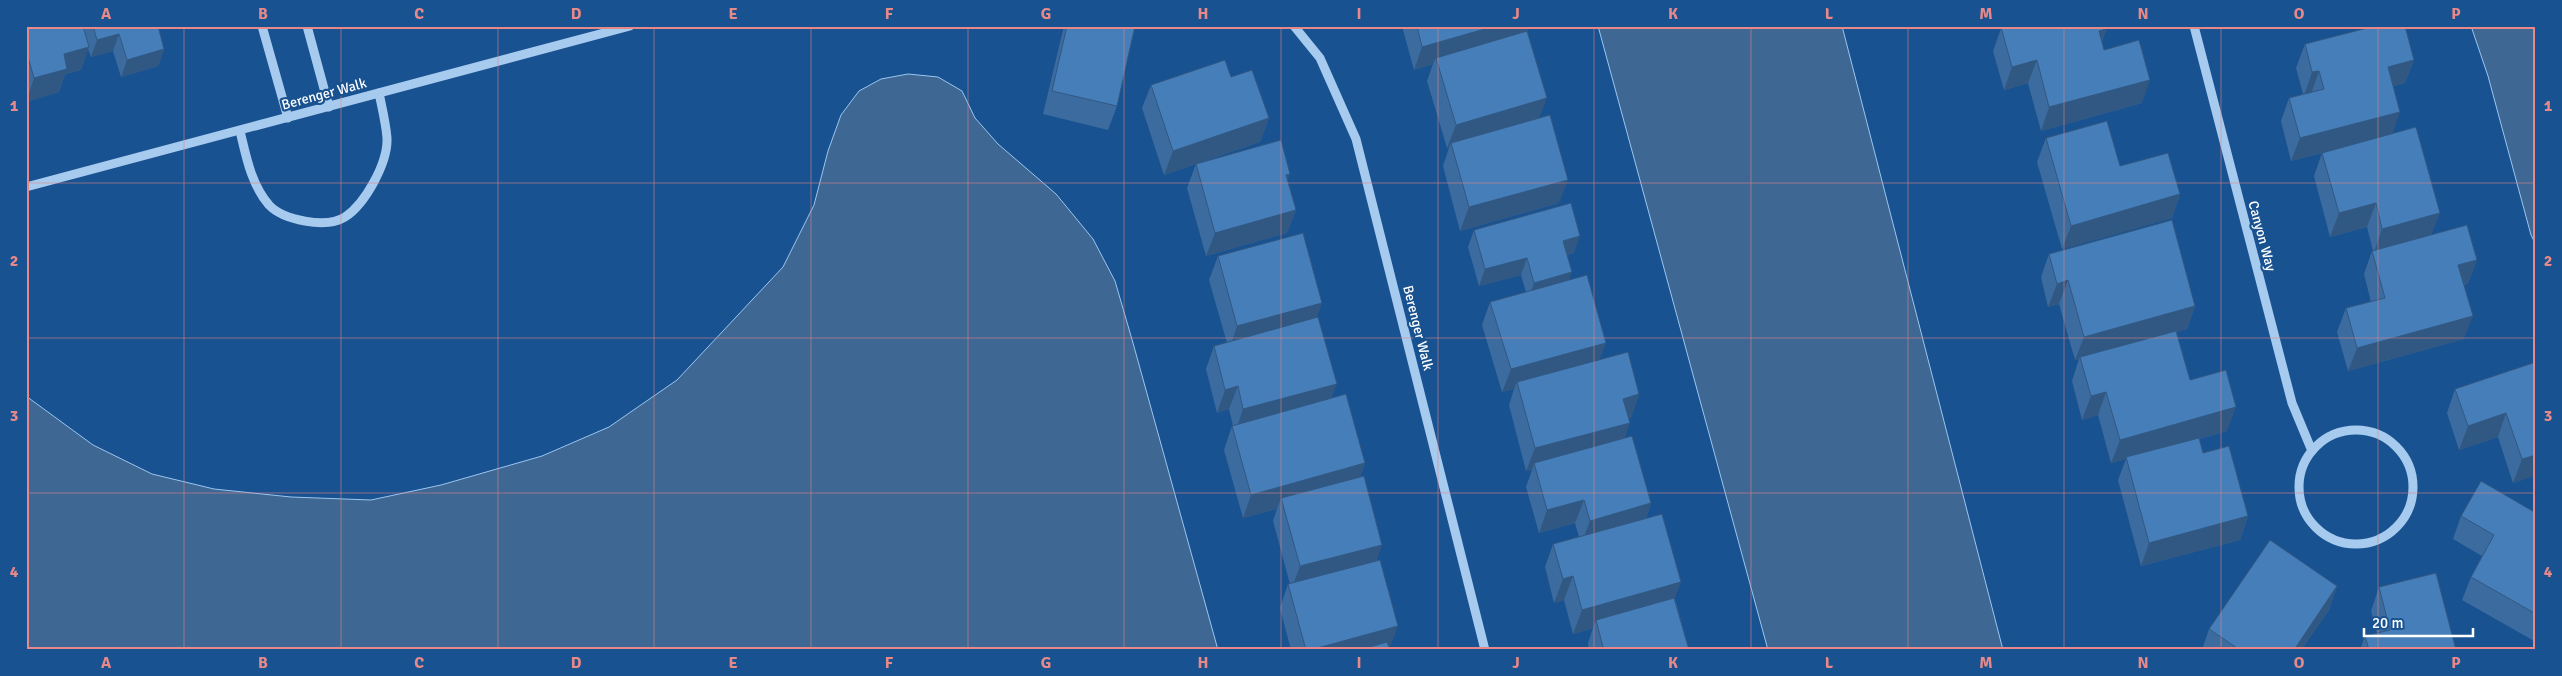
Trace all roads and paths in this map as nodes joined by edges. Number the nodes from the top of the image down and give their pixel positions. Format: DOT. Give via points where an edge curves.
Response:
graph roads {
  1 [pos="262,26"];
  2 [pos="307,26"];
  3 [pos="630,26"];
  4 [pos="1294,26"];
  5 [pos="2194,26"];
  6 [pos="379,93"];
  7 [pos="329,107"];
  8 [pos="288,118"];
  9 [pos="240,131"];
  10 [pos="26,188"];
  11 [pos="2312,450"];
  12 [pos="1484,650"];
  1 -- 8 [label="street"];
  2 -- 7 [label="street"];
  3 -- 6 [label="street, Berenger Walk"];
  4 -- 12 [label="street, Berenger Walk" via="1320,58 1356,139"];
  5 -- 11 [label="street, Canyon Way" via="2292,403"];
  6 -- 7 [label="street, Berenger Walk"];
  6 -- 9 [label="street" via="387,140 381,170 344,218 316,223 290,218 270,206 254,179"];
  7 -- 8 [label="street, Berenger Walk"];
  8 -- 9 [label="street, Berenger Walk"];
  9 -- 10 [label="street, Berenger Walk"];
  11 -- 11 [label="street" via="2302,466 2298,485 2301,504 2309,521 2322,534 2339,542 2366,544 2392,533 2405,519 2412,501 2414,482 2398,447 2382,435 2364,430 2344,430 2326,438"];
}
